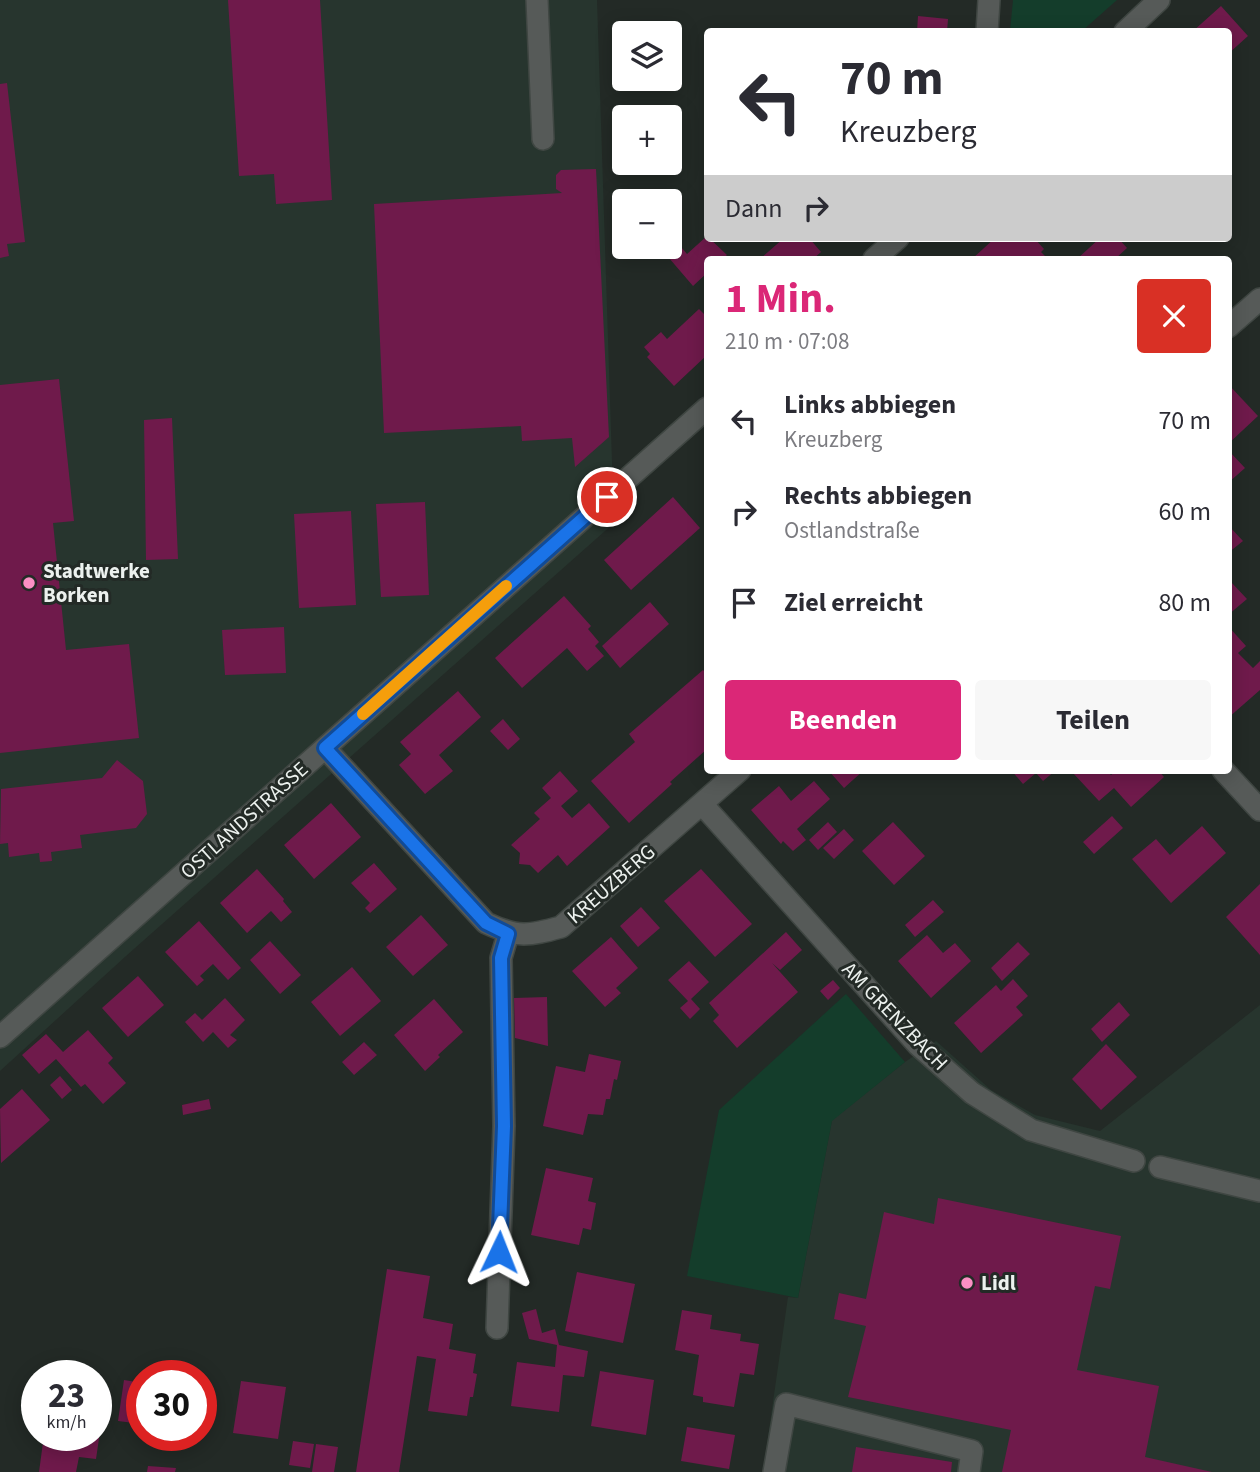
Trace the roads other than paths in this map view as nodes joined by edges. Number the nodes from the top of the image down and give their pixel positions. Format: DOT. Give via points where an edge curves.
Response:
graph roads {
  1 [pos="537,0"];
  2 [pos="989,0"];
  3 [pos="1159,0"];
  4 [pos="987,28"];
  5 [pos="1129,28"];
  6 [pos="543,139"];
  7 [pos="893,242"];
  8 [pos="877,256"];
  9 [pos="1260,299"];
  10 [pos="1232,324"];
  11 [pos="704,411"];
  12 [pos="325,748"];
  13 [pos="736,774"];
  14 [pos="1227,774"];
  15 [pos="702,804"];
  16 [pos="1260,810"];
  17 [pos="508,934"];
  18 [pos="0,1037"];
  19 [pos="1134,1161"];
  20 [pos="1160,1167"];
  21 [pos="1260,1191"];
  22 [pos="496,1328"];
  23 [pos="774,1472"];
  24 [pos="969,1472"];
  1 -- 6 [label="street"];
  2 -- 4 [label="street"];
  3 -- 5 [label="street"];
  7 -- 8 [label="street"];
  9 -- 10 [label="street"];
  11 -- 12 [label="street, OSTLANDSTRASSE"];
  12 -- 17 [label="street" via="486,923"];
  12 -- 18 [label="street, OSTLANDSTRASSE"];
  13 -- 15 [label="street, KREUZBERG"];
  14 -- 16 [label="street"];
  15 -- 17 [label="street, KREUZBERG" via="561,927 533,935"];
  15 -- 19 [label="street, AM GRENZBACH" via="918,1045 972,1093 1031,1130"];
  17 -- 22 [label="street" via="501,958 504,1126"];
  20 -- 21 [label="street"];
  23 -- 24 [label="street" via="786,1404 972,1451"];
}
